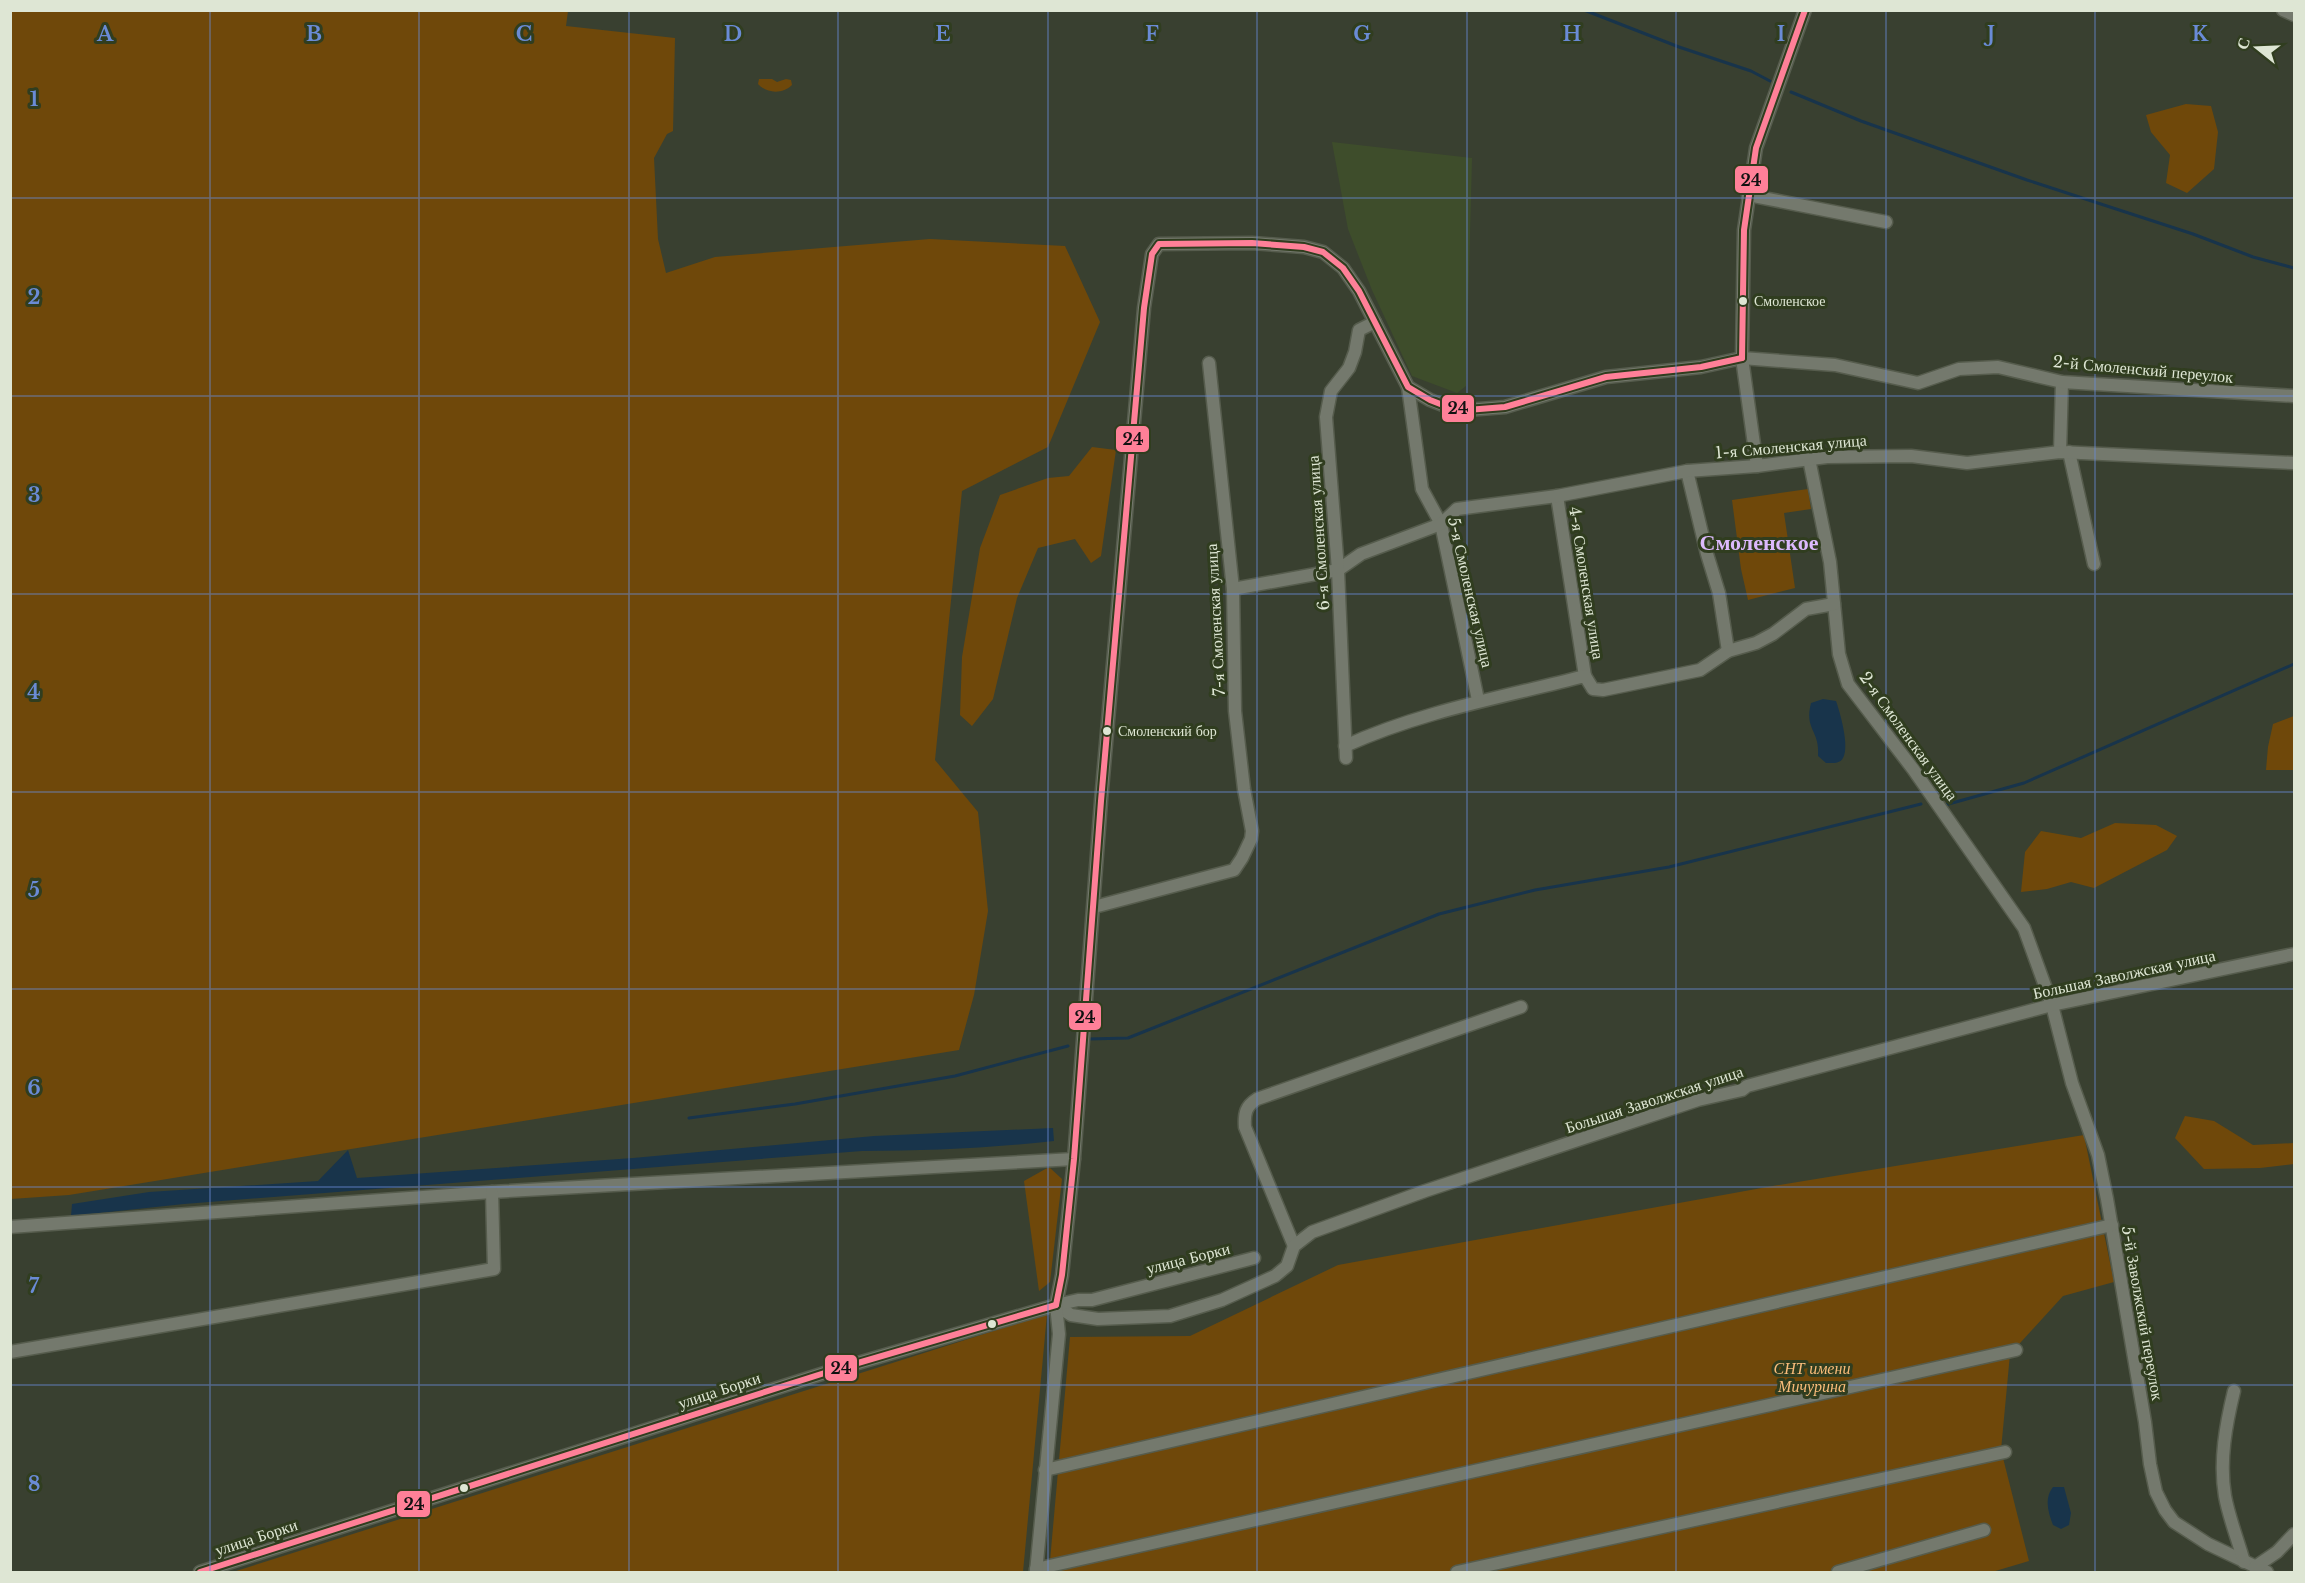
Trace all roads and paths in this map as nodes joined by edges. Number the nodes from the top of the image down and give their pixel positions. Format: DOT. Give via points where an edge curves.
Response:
graph roads {
  1 [pos="1805,10"];
  2 [pos="2283,10"];
  3 [pos="2295,15"];
  4 [pos="1748,195"];
  5 [pos="1886,222"];
  6 [pos="1375,322"];
  7 [pos="1742,358"];
  8 [pos="1209,363"];
  9 [pos="2062,382"];
  10 [pos="1408,387"];
  11 [pos="2295,396"];
  12 [pos="2065,452"];
  13 [pos="1809,459"];
  14 [pos="2295,464"];
  15 [pos="1757,466"];
  16 [pos="1687,471"];
  17 [pos="1557,496"];
  18 [pos="1441,524"];
  19 [pos="2094,564"];
  20 [pos="1338,570"];
  21 [pos="1233,589"];
  22 [pos="1834,604"];
  23 [pos="1728,651"];
  24 [pos="1585,676"];
  25 [pos="1478,700"];
  26 [pos="1094,907"];
  27 [pos="2295,954"];
  28 [pos="2052,1005"];
  29 [pos="1521,1008"];
  30 [pos="1074,1159"];
  31 [pos="492,1192"];
  32 [pos="2112,1225"];
  33 [pos="10,1227"];
  34 [pos="1294,1246"];
  35 [pos="1254,1258"];
  36 [pos="1056,1305"];
  37 [pos="2016,1350"];
  38 [pos="10,1352"];
  39 [pos="2234,1390"];
  40 [pos="2005,1452"];
  41 [pos="1045,1470"];
  42 [pos="1984,1530"];
  43 [pos="2295,1534"];
  44 [pos="2252,1568"];
  45 [pos="1036,1571"];
  46 [pos="200,1572"];
  47 [pos="1457,1572"];
  48 [pos="1838,1572"];
  1 -- 4 [label="street" via="1756,148"];
  2 -- 3 [label="street"];
  4 -- 5 [label="street"];
  4 -- 7 [label="street"];
  6 -- 10 [label="street"];
  6 -- 20 [label="street, 6-я Смоленская улица" via="1359,330 1349,368 1331,391 1326,417"];
  6 -- 26 [label="street" via="1343,268 1323,252 1252,243 1170,242 1159,244 1152,254 1144,308"];
  7 -- 9 [label="street, 2-й Смоленский переулок" via="1836,365 1918,383 1959,369 1998,367"];
  7 -- 10 [label="street, 2-й Смоленский переулок" via="1701,367 1606,377 1486,409 1448,407"];
  7 -- 15 [label="street"];
  8 -- 21 [label="street, 7-я Смоленская улица"];
  9 -- 11 [label="street, 2-й Смоленский переулок"];
  9 -- 12 [label="street"];
  10 -- 18 [label="street, 5-я Смоленская улица" via="1422,489"];
  12 -- 13 [label="street, 1-я Смоленская улица" via="1967,464 1894,456"];
  12 -- 14 [label="street, 1-я Смоленская улица"];
  12 -- 19 [label="street"];
  13 -- 15 [label="street, 1-я Смоленская улица"];
  13 -- 22 [label="street, 2-я Смоленская улица" via="1830,562"];
  15 -- 16 [label="street, 1-я Смоленская улица"];
  16 -- 17 [label="street, 1-я Смоленская улица"];
  16 -- 23 [label="street" via="1719,593"];
  17 -- 18 [label="street, 1-я Смоленская улица" via="1457,509"];
  17 -- 24 [label="street, 4-я Смоленская улица"];
  18 -- 20 [label="street, 1-я Смоленская улица" via="1361,554"];
  18 -- 25 [label="street, 5-я Смоленская улица"];
  20 -- 21 [label="street"];
  20 -- 25 [label="street, 6-я Смоленская улица" via="1346,752 1431,714"];
  21 -- 26 [label="street, 7-я Смоленская улица" via="1235,711 1252,831 1246,849 1234,870"];
  22 -- 23 [label="street" via="1806,609 1773,634"];
  22 -- 28 [label="street, 2-я Смоленская улица" via="1839,654 1848,684 2024,928"];
  23 -- 24 [label="street" via="1700,670 1604,690 1593,688"];
  24 -- 25 [label="street"];
  26 -- 30 [label="street"];
  27 -- 28 [label="street, Большая Заволжская улица"];
  28 -- 32 [label="street, 5-й Заволжский переулок" via="2072,1083 2098,1155"];
  28 -- 34 [label="street, Большая Заволжская улица" via="1698,1100 1425,1191 1312,1232"];
  29 -- 34 [label="street" via="1249,1104 1244,1114 1245,1126"];
  30 -- 31 [label="street"];
  30 -- 36 [label="street"];
  31 -- 33 [label="street"];
  31 -- 38 [label="street" via="495,1269"];
  32 -- 41 [label="street"];
  32 -- 44 [label="street, 5-й Заволжский переулок" via="2156,1492 2174,1522"];
  34 -- 36 [label="street, Большая Заволжская улица" via="1287,1266 1275,1276 1222,1300 1170,1316 1098,1319 1071,1315"];
  35 -- 36 [label="street, улица Борки" via="1092,1300"];
  36 -- 41 [label="street" via="1059,1334"];
  36 -- 46 [label="street, улица Борки" via="834,1370"];
  37 -- 45 [label="street"];
  39 -- 44 [label="street" via="2227,1420 2225,1496"];
  40 -- 47 [label="street"];
  41 -- 45 [label="street"];
  42 -- 48 [label="street"];
  43 -- 44 [label="street"];
}
